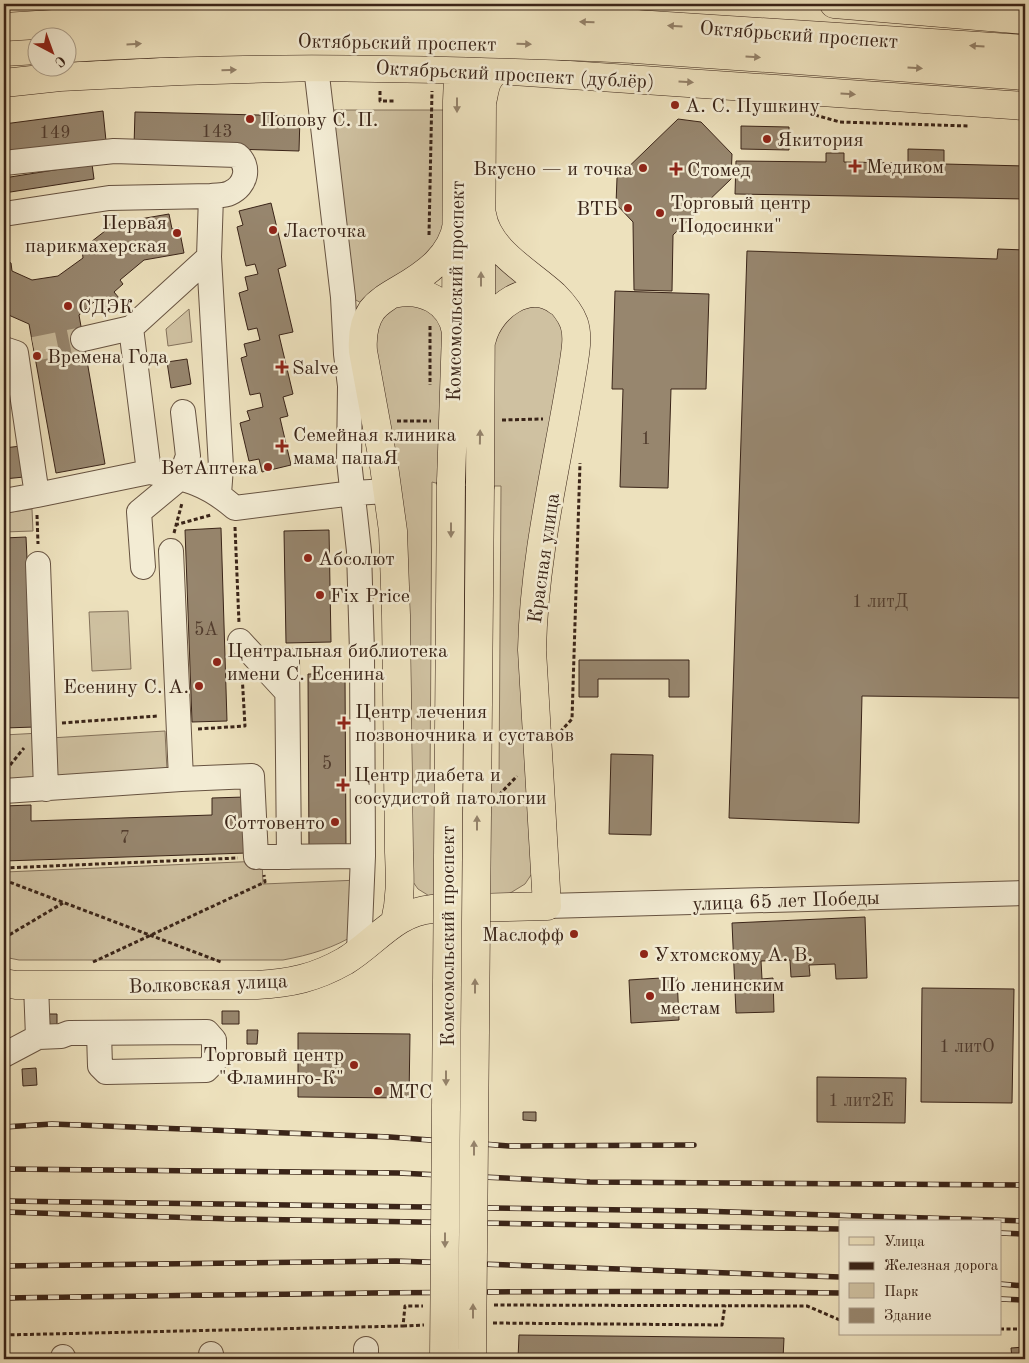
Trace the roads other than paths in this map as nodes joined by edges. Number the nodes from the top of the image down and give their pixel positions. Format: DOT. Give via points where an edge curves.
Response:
graph roads {
  1 [pos="93,4"];
  2 [pos="464,4"];
  3 [pos="834,4"];
  4 [pos="1025,20"];
  5 [pos="4,27"];
  6 [pos="635,36"];
  7 [pos="78,47"];
  8 [pos="1025,49"];
  9 [pos="28,51"];
  10 [pos="4,52"];
  11 [pos="316,67"];
  12 [pos="78,69"];
  13 [pos="457,69"];
  14 [pos="498,70"];
  15 [pos="78,76"];
  16 [pos="1025,76"];
  17 [pos="51,78"];
  18 [pos="4,83"];
  19 [pos="1025,106"];
  20 [pos="4,163"];
  21 [pos="211,196"];
  22 [pos="4,214"];
  23 [pos="482,214"];
  24 [pos="457,224"];
  25 [pos="209,257"];
  26 [pos="393,294"];
  27 [pos="562,304"];
  28 [pos="131,328"];
  29 [pos="456,332"];
  30 [pos="83,339"];
  31 [pos="481,345"];
  32 [pos="18,350"];
  33 [pos="183,412"];
  34 [pos="149,472"];
  35 [pos="185,479"];
  36 [pos="388,491"];
  37 [pos="353,493"];
  38 [pos="37,495"];
  39 [pos="4,501"];
  40 [pos="227,501"];
  41 [pos="171,551"];
  42 [pos="38,564"];
  43 [pos="143,567"];
  44 [pos="240,642"];
  45 [pos="287,660"];
  46 [pos="287,692"];
  47 [pos="182,779"];
  48 [pos="46,789"];
  49 [pos="4,792"];
  50 [pos="363,856"];
  51 [pos="289,857"];
  52 [pos="1025,893"];
  53 [pos="547,906"];
  54 [pos="395,922"];
  55 [pos="358,951"];
  56 [pos="4,983"];
  57 [pos="36,985"];
  58 [pos="99,1033"];
  59 [pos="38,1037"];
  60 [pos="4,1055"];
  61 [pos="444,1359"];
  62 [pos="472,1359"];
  1 -- 12 [label="street" via="102,17 104,39 94,58"];
  2 -- 13 [label="main road, Комсомольский проспект"];
  3 -- 4 [label="main road"];
  6 -- 5 [label="main road, Октябрьский проспект, one-way, bridge" via="508,18 281,14"];
  7 -- 6 [label="main road, Октябрьский проспект, one-way, bridge" via="285,41 507,43"];
  8 -- 6 [label="main road, Октябрьский проспект, one-way"];
  6 -- 16 [label="main road, Октябрьский проспект, one-way"];
  9 -- 10 [label="main road"];
  11 -- 13 [label="main road, Октябрьский проспект (дублёр)"];
  15 -- 11 [label="main road, Октябрьский проспект (дублёр), one-way"];
  11 -- 37 [label="street" via="343,297"];
  13 -- 14 [label="main road, Октябрьский проспект (дублёр)"];
  13 -- 24 [label="main road, Комсомольский проспект, one-way"];
  14 -- 19 [label="main road, Октябрьский проспект (дублёр), one-way"];
  14 -- 23 [label="main road, Комсомольский проспект" via="487,80 482,103"];
  17 -- 18 [label="main road, Октябрьский проспект (дублёр)"];
  20 -- 21 [label="street" via="114,151 238,155 245,166 245,177 233,192"];
  21 -- 22 [label="street" via="109,198"];
  21 -- 25 [label="street"];
  23 -- 27 [label="main road, Красная улица" via="487,233 500,250"];
  31 -- 23 [label="main road, Комсомольский проспект, one-way"];
  24 -- 26 [label="main road" via="452,241 436,264"];
  24 -- 29 [label="main road, Комсомольский проспект"];
  25 -- 28 [label="street"];
  25 -- 40 [label="street" via="221,467"];
  26 -- 29 [label="main road" via="410,291 430,297 448,311"];
  26 -- 36 [label="main road" via="372,310 362,339"];
  27 -- 31 [label="main road" via="552,296 540,294 516,297 493,315 484,330"];
  27 -- 53 [label="main road, Красная улица" via="572,317 576,333 574,361 540,553 532,650"];
  28 -- 30 [label="street"];
  28 -- 34 [label="street"];
  29 -- 61 [label="main road, Комсомольский проспект, one-way, bridge" via="451,482"];
  62 -- 31 [label="main road, Комсомольский проспект, one-way, bridge"];
  32 -- 38 [label="street"];
  33 -- 35 [label="street" via="188,456"];
  34 -- 35 [label="street"];
  34 -- 38 [label="street"];
  35 -- 40 [label="street"];
  35 -- 43 [label="street" via="139,512"];
  36 -- 37 [label="street"];
  36 -- 54 [label="main road" via="395,566 400,880 400,902"];
  37 -- 40 [label="street"];
  37 -- 50 [label="street" via="359,551 362,652"];
  38 -- 39 [label="street"];
  41 -- 47 [label="street"];
  42 -- 48 [label="street"];
  44 -- 46 [label="street"];
  45 -- 46 [label="street"];
  46 -- 51 [label="street"];
  47 -- 48 [label="street"];
  47 -- 51 [label="street" via="252,776 260,857"];
  48 -- 49 [label="street"];
  50 -- 51 [label="street"];
  50 -- 55 [label="street"];
  52 -- 53 [label="street, улица 65 лет Победы"];
  53 -- 54 [label="main road, Волковская улица" via="422,910"];
  54 -- 55 [label="main road, Волковская улица"];
  55 -- 57 [label="main road, Волковская улица" via="315,975 287,983"];
  56 -- 57 [label="main road, Волковская улица"];
  57 -- 59 [label="street"];
  58 -- 59 [label="street"];
  59 -- 60 [label="street"];
}
